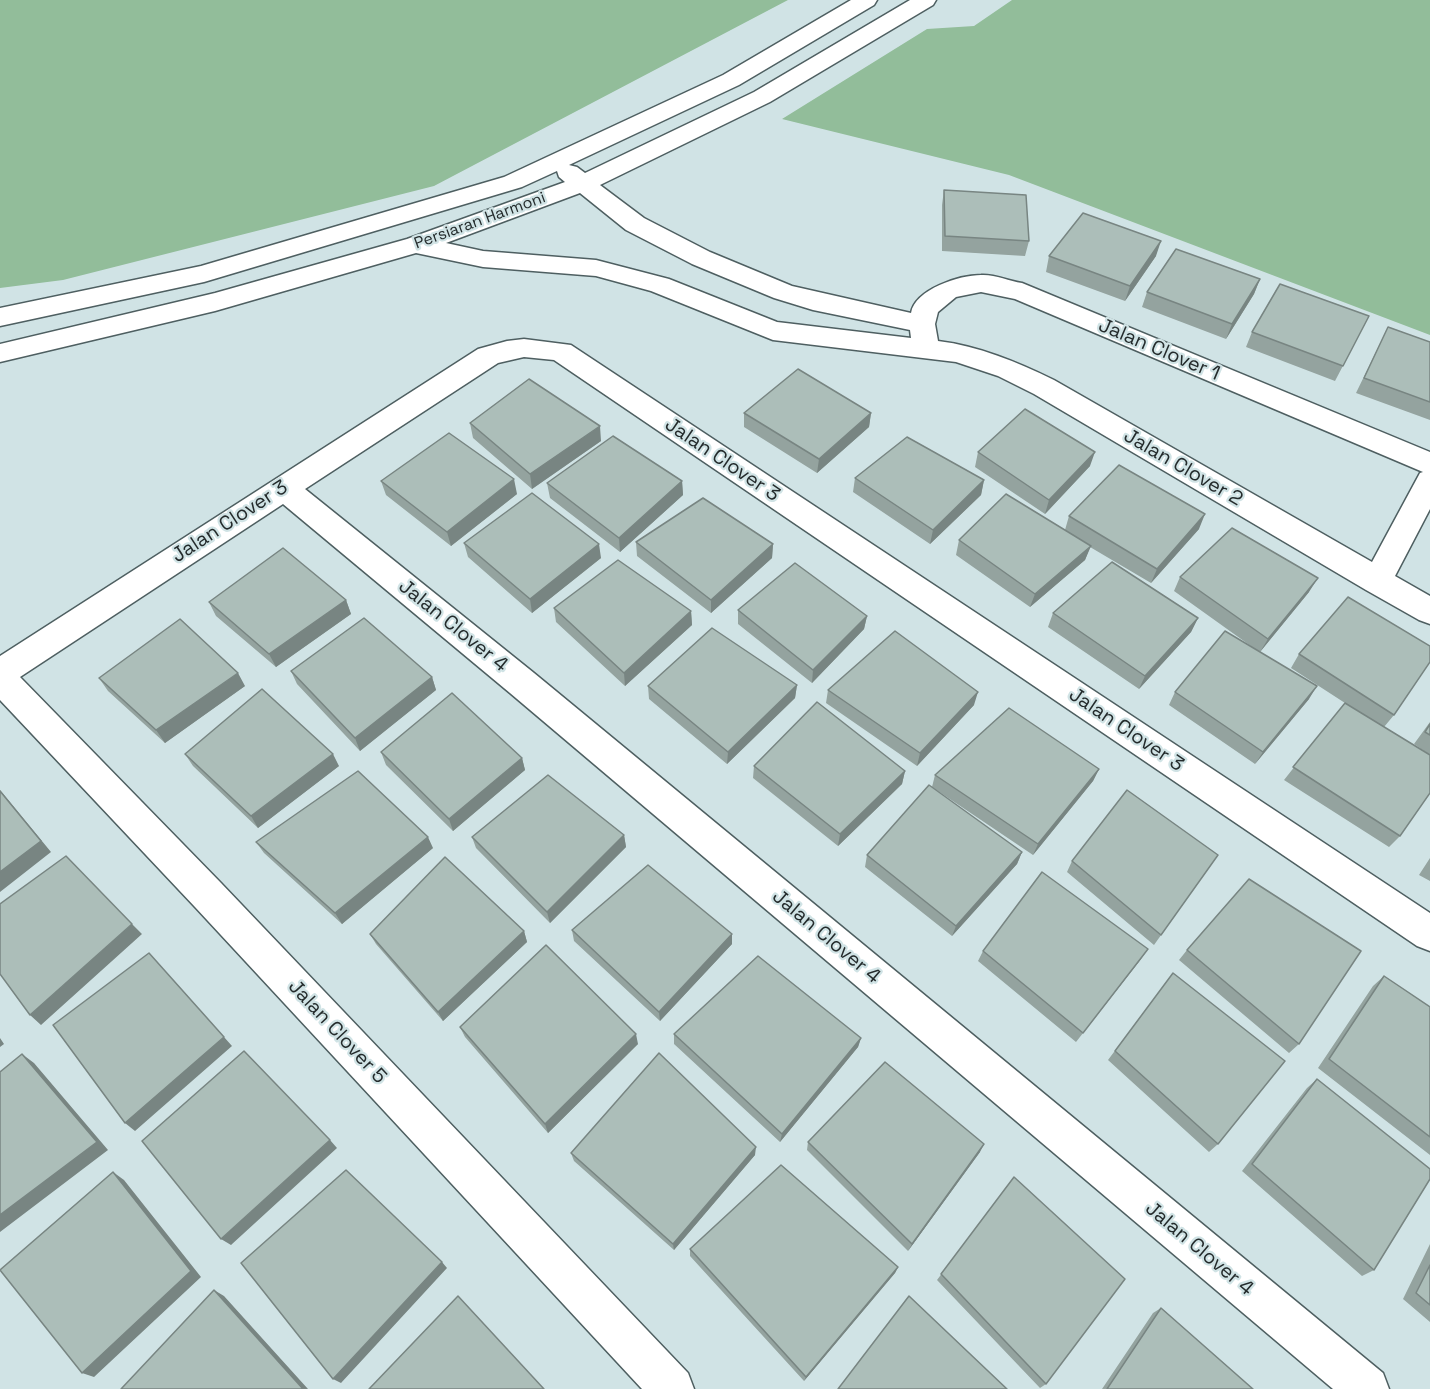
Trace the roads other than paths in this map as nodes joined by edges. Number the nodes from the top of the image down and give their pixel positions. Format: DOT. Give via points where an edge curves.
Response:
graph roads {
  1 [pos="866,0"];
  2 [pos="924,0"];
  3 [pos="557,164"];
  4 [pos="584,184"];
  5 [pos="630,241"];
  6 [pos="416,245"];
  7 [pos="596,268"];
  8 [pos="0,317"];
  9 [pos="924,336"];
  10 [pos="0,353"];
  11 [pos="1430,464"];
  12 [pos="1430,481"];
  13 [pos="283,488"];
  14 [pos="1377,581"];
  15 [pos="1430,611"];
  16 [pos="0,673"];
  17 [pos="0,678"];
  18 [pos="1430,934"];
  19 [pos="672,1389"];
  20 [pos="1367,1389"];
  1 -- 3 [label="street, Persiaran Harmoni" via="731,80"];
  2 -- 4 [label="street, Persiaran Harmoni" via="762,98"];
  3 -- 4 [label="street"];
  3 -- 8 [label="street, Persiaran Harmoni" via="452,202 204,274"];
  4 -- 5 [label="street"];
  4 -- 6 [label="street, Persiaran Harmoni"];
  5 -- 7 [label="street" via="616,261"];
  5 -- 9 [label="street" via="701,258 783,292"];
  6 -- 7 [label="street" via="483,259"];
  6 -- 10 [label="street, Persiaran Harmoni" via="215,302"];
  7 -- 9 [label="street" via="660,285 773,331"];
  9 -- 11 [label="street, Jalan Clover 1" via="925,308 948,290 981,283 1022,292"];
  9 -- 14 [label="street, Jalan Clover 2" via="958,353 1008,369"];
  12 -- 14 [label="street"];
  13 -- 16 [label="street, Jalan Clover 3"];
  13 -- 18 [label="street, Jalan Clover 3" via="488,356 508,348 561,352"];
  13 -- 20 [label="street, Jalan Clover 4"];
  14 -- 15 [label="street, Jalan Clover 2"];
  17 -- 19 [label="street, Jalan Clover 5"];
}
